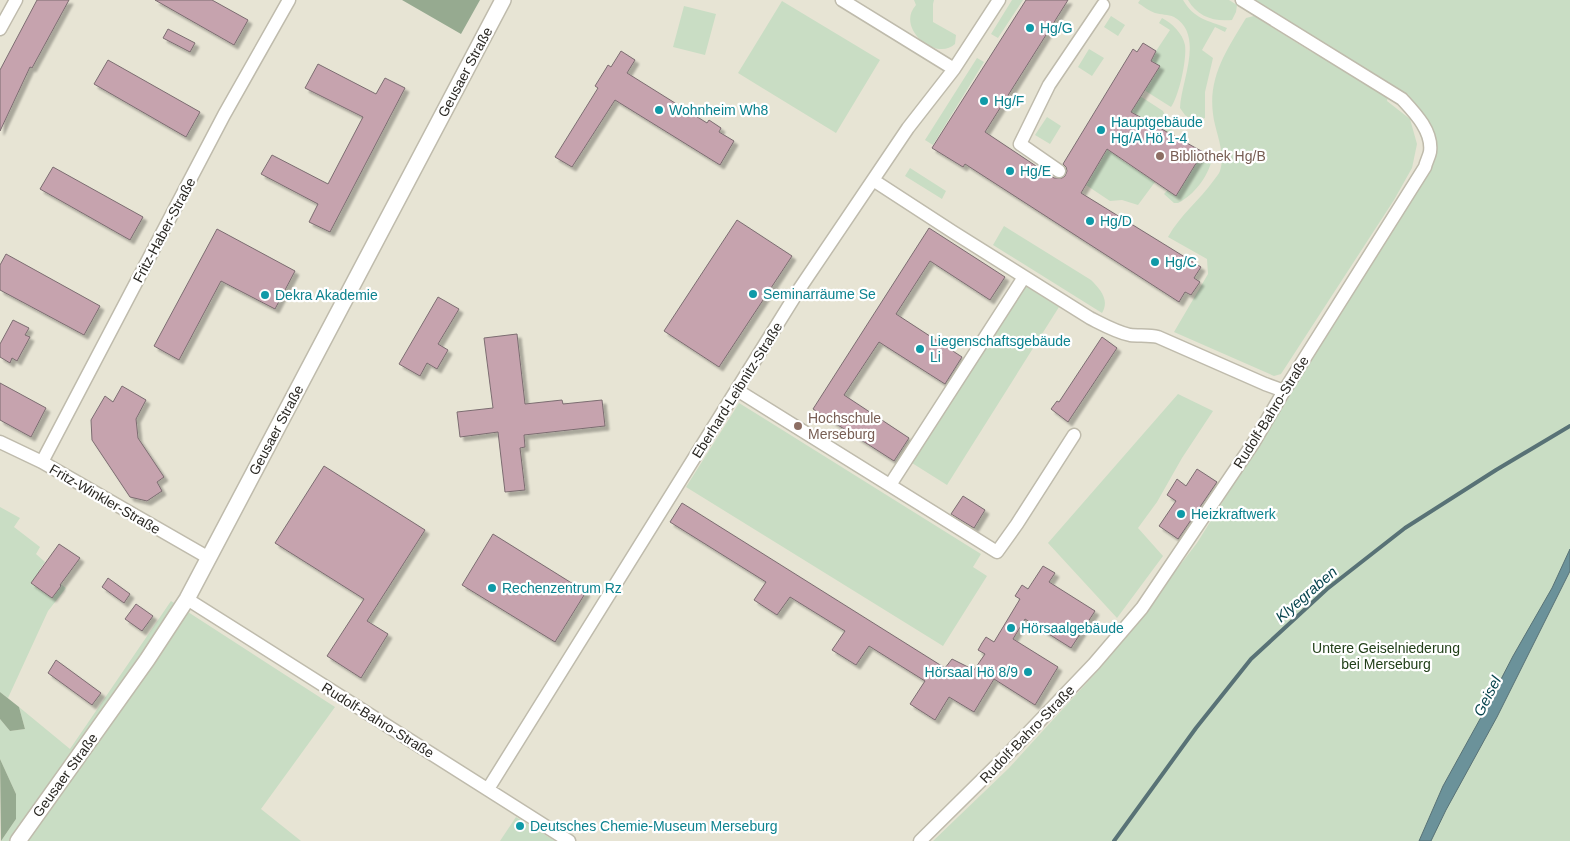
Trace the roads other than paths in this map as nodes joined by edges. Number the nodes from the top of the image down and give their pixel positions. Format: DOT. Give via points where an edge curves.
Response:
graph roads {
  1 [pos="16,0"];
  2 [pos="289,0"];
  3 [pos="503,0"];
  4 [pos="842,0"];
  5 [pos="999,0"];
  6 [pos="1242,0"];
  7 [pos="1103,4"];
  8 [pos="3,15"];
  9 [pos="0,30"];
  10 [pos="954,69"];
  11 [pos="1059,171"];
  12 [pos="873,180"];
  13 [pos="1024,276"];
  14 [pos="737,390"];
  15 [pos="1284,391"];
  16 [pos="1074,435"];
  17 [pos="0,442"];
  18 [pos="42,462"];
  19 [pos="890,485"];
  20 [pos="209,558"];
  21 [pos="187,599"];
  22 [pos="488,790"];
  23 [pos="18,841"];
  24 [pos="569,841"];
  25 [pos="920,841"];
  1 -- 8 [label="street"];
  2 -- 18 [label="street, Fritz-Haber-Straße" via="224,115"];
  3 -- 20 [label="street, Geusaer Straße"];
  4 -- 10 [label="street"];
  5 -- 10 [label="street, Eberhard-Leibnitz-Straße"];
  6 -- 15 [label="street, Rudolf-Bahro-Straße" via="1402,99 1427,132 1430,150 1425,168"];
  7 -- 11 [label="street" via="1049,85 1020,144"];
  8 -- 9 [label="street"];
  10 -- 12 [label="street, Eberhard-Leibnitz-Straße"];
  12 -- 13 [label="street"];
  12 -- 14 [label="street, Eberhard-Leibnitz-Straße" via="800,288"];
  13 -- 15 [label="street" via="1090,318 1112,328 1131,335 1158,337"];
  13 -- 19 [label="street"];
  14 -- 19 [label="street"];
  14 -- 22 [label="street, Eberhard-Leibnitz-Straße"];
  15 -- 25 [label="street, Rudolf-Bahro-Straße" via="1254,442 1142,608 1094,664"];
  16 -- 19 [label="street" via="998,552"];
  17 -- 18 [label="street, Fritz-Winkler-Straße"];
  18 -- 20 [label="street, Fritz-Winkler-Straße"];
  20 -- 21 [label="street, Geusaer Straße"];
  21 -- 22 [label="street, Rudolf-Bahro-Straße"];
  21 -- 23 [label="street, Geusaer Straße"];
  22 -- 24 [label="street, Rudolf-Bahro-Straße"];
}
